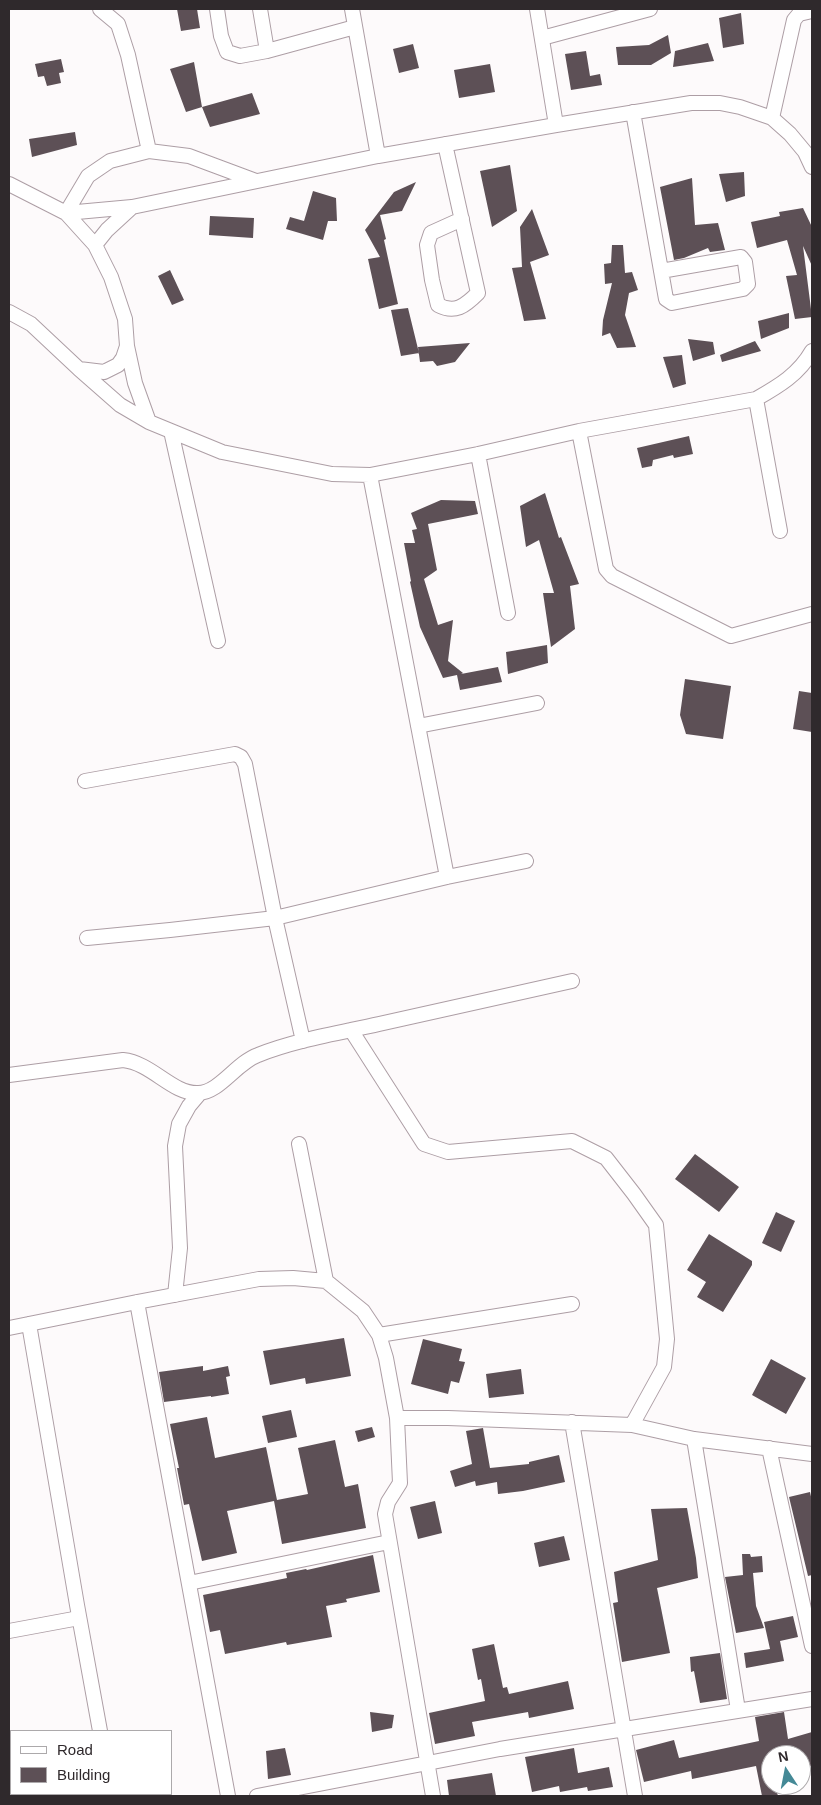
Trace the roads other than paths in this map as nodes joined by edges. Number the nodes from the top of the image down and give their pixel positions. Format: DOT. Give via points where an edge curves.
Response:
graph roads {
  1 [pos="100,9"];
  2 [pos="216,9"];
  3 [pos="260,9"];
  4 [pos="352,9"];
  5 [pos="537,9"];
  6 [pos="650,9"];
  7 [pos="812,11"];
  8 [pos="792,14"];
  9 [pos="356,26"];
  10 [pos="542,38"];
  11 [pos="267,52"];
  12 [pos="633,112"];
  13 [pos="772,118"];
  14 [pos="556,124"];
  15 [pos="446,144"];
  16 [pos="149,151"];
  17 [pos="378,156"];
  18 [pos="812,167"];
  19 [pos="257,181"];
  20 [pos="9,184"];
  21 [pos="132,207"];
  22 [pos="66,213"];
  23 [pos="462,219"];
  24 [pos="95,245"];
  25 [pos="661,271"];
  26 [pos="9,312"];
  27 [pos="127,346"];
  28 [pos="810,356"];
  29 [pos="79,369"];
  30 [pos="756,398"];
  31 [pos="149,422"];
  32 [pos="171,431"];
  33 [pos="579,432"];
  34 [pos="478,454"];
  35 [pos="370,475"];
  36 [pos="780,531"];
  37 [pos="508,613"];
  38 [pos="812,614"];
  39 [pos="218,641"];
  40 [pos="537,703"];
  41 [pos="418,726"];
  42 [pos="85,781"];
  43 [pos="526,861"];
  44 [pos="447,877"];
  45 [pos="275,918"];
  46 [pos="87,938"];
  47 [pos="572,981"];
  48 [pos="350,1030"];
  49 [pos="303,1041"];
  50 [pos="9,1075"];
  51 [pos="200,1093"];
  52 [pos="298,1144"];
  53 [pos="326,1281"];
  54 [pos="175,1295"];
  55 [pos="137,1302"];
  56 [pos="572,1304"];
  57 [pos="29,1324"];
  58 [pos="9,1328"];
  59 [pos="379,1335"];
  60 [pos="397,1418"];
  61 [pos="572,1422"];
  62 [pos="632,1425"];
  63 [pos="694,1438"];
  64 [pos="769,1448"];
  65 [pos="812,1454"];
  66 [pos="389,1542"];
  67 [pos="189,1584"];
  68 [pos="79,1618"];
  69 [pos="9,1631"];
  70 [pos="812,1646"];
  71 [pos="812,1699"];
  72 [pos="738,1710"];
  73 [pos="623,1728"];
  74 [pos="100,1730"];
  75 [pos="427,1762"];
  76 [pos="228,1796"];
  77 [pos="257,1796"];
  78 [pos="433,1796"];
  79 [pos="635,1796"];
  1 -- 16 [label="street" via="118,24"];
  2 -- 11 [label="street" via="227,52 240,56"];
  3 -- 11 [label="street"];
  4 -- 9 [label="street"];
  5 -- 10 [label="street"];
  6 -- 10 [label="street"];
  7 -- 8 [label="street"];
  8 -- 13 [label="street"];
  9 -- 11 [label="street"];
  9 -- 17 [label="street"];
  10 -- 14 [label="street"];
  12 -- 13 [label="street" via="720,103"];
  12 -- 14 [label="street"];
  12 -- 25 [label="street"];
  13 -- 18 [label="street" via="805,152"];
  14 -- 15 [label="street"];
  15 -- 17 [label="street"];
  15 -- 23 [label="street"];
  16 -- 19 [label="street" via="189,156"];
  16 -- 22 [label="street" via="110,162 88,176"];
  17 -- 19 [label="street"];
  19 -- 21 [label="street"];
  20 -- 22 [label="street"];
  21 -- 22 [label="street"];
  21 -- 24 [label="street"];
  22 -- 24 [label="street"];
  23 -- 23 [label="street" via="431,232 427,245 438,305 447,310 465,306 478,294"];
  24 -- 27 [label="street" via="120,303"];
  25 -- 25 [label="street" via="666,298 672,303 743,289 748,284 745,262 741,257"];
  26 -- 29 [label="street" via="31,324"];
  27 -- 29 [label="street" via="123,358 111,369 104,372"];
  27 -- 31 [label="street" via="135,383"];
  28 -- 30 [label="street" via="797,372"];
  29 -- 31 [label="street" via="120,405"];
  30 -- 33 [label="street"];
  30 -- 36 [label="street"];
  31 -- 32 [label="street"];
  32 -- 35 [label="street" via="222,452 332,474"];
  32 -- 39 [label="street"];
  33 -- 34 [label="street"];
  33 -- 38 [label="street" via="606,569 612,576 731,636"];
  34 -- 35 [label="street"];
  34 -- 37 [label="street"];
  35 -- 41 [label="street"];
  40 -- 41 [label="street"];
  41 -- 44 [label="street"];
  42 -- 45 [label="street" via="235,754 241,757"];
  43 -- 44 [label="street"];
  44 -- 45 [label="street"];
  45 -- 46 [label="street"];
  45 -- 49 [label="street"];
  47 -- 48 [label="street"];
  48 -- 49 [label="street"];
  48 -- 62 [label="street" via="424,1144 448,1152 572,1141 606,1158 634,1194 656,1225 667,1339 664,1367"];
  49 -- 51 [label="street" via="243,1062 216,1088"];
  50 -- 51 [label="street" via="123,1060 146,1067 171,1084"];
  51 -- 54 [label="street" via="179,1124 175,1146 180,1248"];
  52 -- 53 [label="street"];
  53 -- 54 [label="street" via="259,1279"];
  53 -- 59 [label="street" via="363,1311"];
  54 -- 55 [label="street"];
  55 -- 57 [label="street"];
  55 -- 67 [label="street"];
  56 -- 59 [label="street"];
  57 -- 58 [label="street"];
  57 -- 68 [label="street"];
  59 -- 60 [label="street"];
  60 -- 61 [label="street"];
  60 -- 66 [label="street" via="400,1483 388,1502 385,1514"];
  61 -- 62 [label="street"];
  61 -- 73 [label="street"];
  62 -- 63 [label="street"];
  63 -- 64 [label="street"];
  63 -- 72 [label="street"];
  64 -- 65 [label="street"];
  64 -- 70 [label="street"];
  66 -- 67 [label="street"];
  66 -- 75 [label="street"];
  67 -- 76 [label="street"];
  68 -- 69 [label="street"];
  68 -- 74 [label="street"];
  71 -- 72 [label="street"];
  72 -- 73 [label="street"];
  73 -- 75 [label="street"];
  73 -- 79 [label="street"];
  75 -- 77 [label="street"];
  75 -- 78 [label="street"];
}
